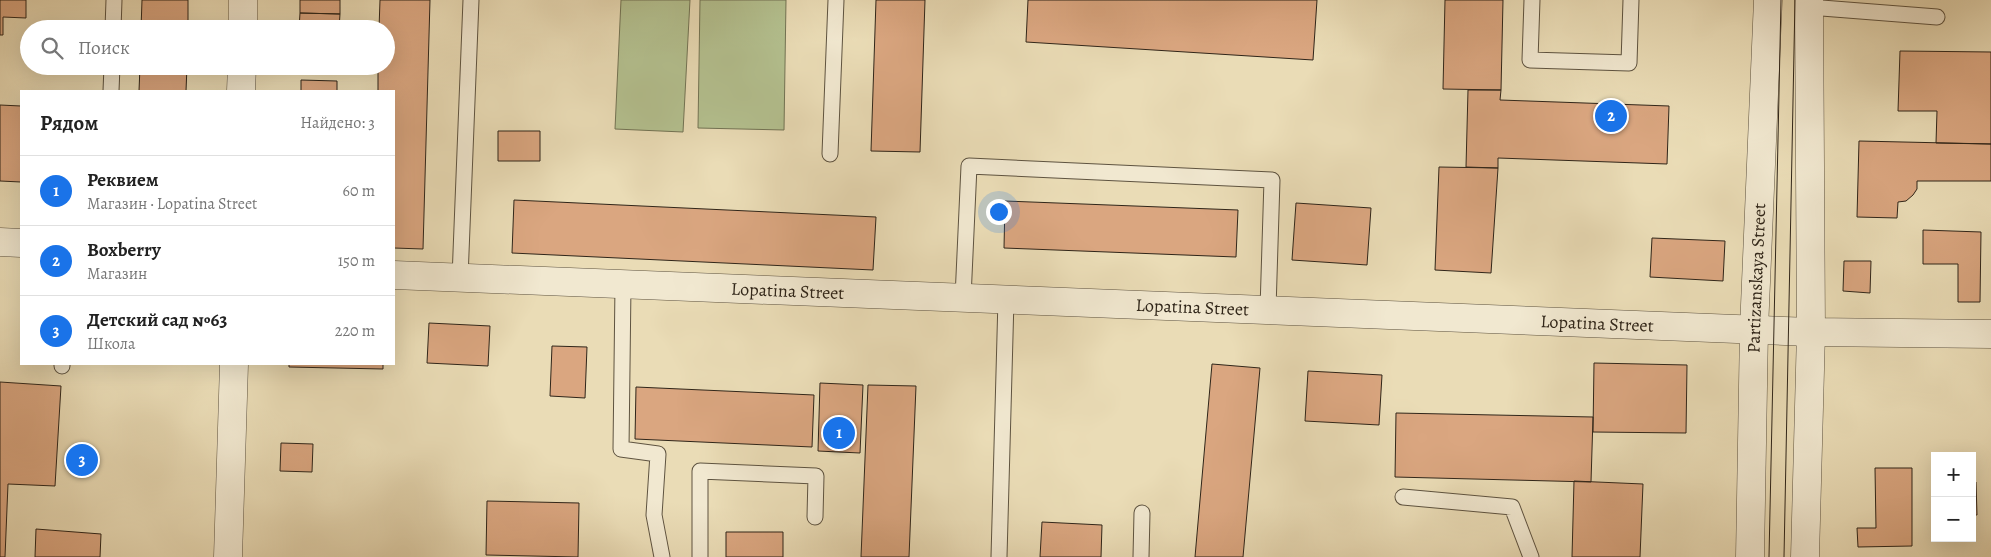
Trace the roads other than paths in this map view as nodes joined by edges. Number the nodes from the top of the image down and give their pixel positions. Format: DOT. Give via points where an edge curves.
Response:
graph roads {
  1 [pos="114,0"];
  2 [pos="243,0"];
  3 [pos="471,0"];
  4 [pos="836,0"];
  5 [pos="1532,0"];
  6 [pos="1632,0"];
  7 [pos="1768,0"];
  8 [pos="1809,4"];
  9 [pos="1936,17"];
  10 [pos="113,20"];
  11 [pos="243,20"];
  12 [pos="112,75"];
  13 [pos="242,75"];
  14 [pos="111,90"];
  15 [pos="241,90"];
  16 [pos="830,154"];
  17 [pos="0,242"];
  18 [pos="20,243"];
  19 [pos="395,276"];
  20 [pos="460,278"];
  21 [pos="623,285"];
  22 [pos="963,298"];
  23 [pos="1006,299"];
  24 [pos="1268,309"];
  25 [pos="1754,329"];
  26 [pos="1811,332"];
  27 [pos="1991,334"];
  28 [pos="234,365"];
  29 [pos="1402,497"];
  30 [pos="1142,513"];
  31 [pos="815,517"];
  32 [pos="228,557"];
  33 [pos="662,557"];
  34 [pos="700,557"];
  35 [pos="999,557"];
  36 [pos="1141,557"];
  37 [pos="1531,557"];
  38 [pos="1750,557"];
  39 [pos="1805,557"];
  1 -- 10 [label="lane"];
  2 -- 11 [label="street"];
  3 -- 20 [label="lane"];
  4 -- 16 [label="lane"];
  5 -- 6 [label="lane" via="1530,60 1629,63"];
  7 -- 25 [label="street, Partizanskaya Street"];
  8 -- 9 [label="lane"];
  8 -- 26 [label="street"];
  12 -- 14 [label="lane"];
  13 -- 15 [label="street"];
  17 -- 18 [label="street"];
  19 -- 20 [label="street, Lopatina Street"];
  20 -- 21 [label="street, Lopatina Street"];
  21 -- 22 [label="street, Lopatina Street"];
  21 -- 33 [label="lane" via="620,449 658,454 654,515"];
  22 -- 23 [label="street, Lopatina Street"];
  22 -- 24 [label="lane" via="969,166 1272,180"];
  23 -- 24 [label="street, Lopatina Street"];
  23 -- 35 [label="lane"];
  24 -- 25 [label="street, Lopatina Street"];
  25 -- 26 [label="street, Lopatina Street"];
  25 -- 38 [label="street, Partizanskaya Street"];
  26 -- 27 [label="street, Lopatina Street"];
  26 -- 39 [label="street"];
  28 -- 32 [label="street"];
  29 -- 37 [label="lane" via="1512,507"];
  30 -- 36 [label="lane"];
  31 -- 34 [label="lane" via="816,476 700,471"];
}
